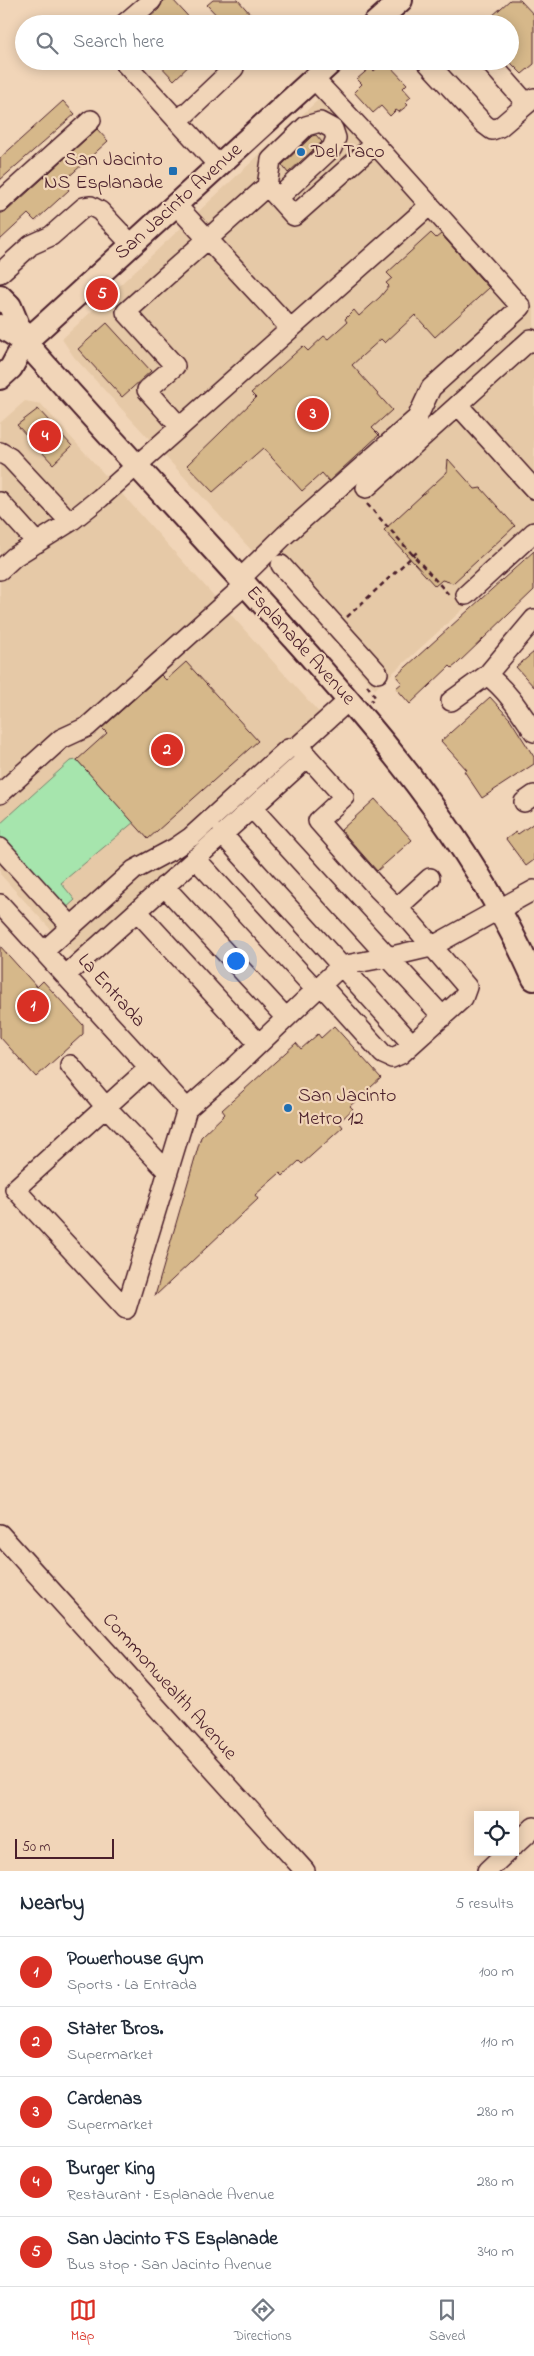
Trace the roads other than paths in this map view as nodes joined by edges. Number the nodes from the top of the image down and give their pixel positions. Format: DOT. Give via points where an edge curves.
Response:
graph roads {
  1 [pos="152,0"];
  2 [pos="400,0"];
  3 [pos="134,15"];
  4 [pos="388,15"];
  5 [pos="131,70"];
  6 [pos="232,70"];
  7 [pos="324,70"];
  8 [pos="434,70"];
  9 [pos="498,70"];
  10 [pos="314,79"];
  11 [pos="531,101"];
  12 [pos="91,120"];
  13 [pos="178,121"];
  14 [pos="375,144"];
  15 [pos="219,166"];
  16 [pos="0,202"];
  17 [pos="176,204"];
  18 [pos="430,205"];
  19 [pos="208,240"];
  20 [pos="132,245"];
  21 [pos="0,273"];
  22 [pos="0,296"];
  23 [pos="0,326"];
  24 [pos="290,328"];
  25 [pos="25,342"];
  26 [pos="534,342"];
  27 [pos="0,351"];
  28 [pos="0,378"];
  29 [pos="458,405"];
  30 [pos="180,427"];
  31 [pos="0,452"];
  32 [pos="137,466"];
  33 [pos="534,489"];
  34 [pos="365,494"];
  35 [pos="0,502"];
  36 [pos="70,522"];
  37 [pos="534,532"];
  38 [pos="37,543"];
  39 [pos="281,565"];
  40 [pos="1,566"];
  41 [pos="243,582"];
  42 [pos="459,596"];
  43 [pos="534,620"];
  44 [pos="378,674"];
  45 [pos="487,676"];
  46 [pos="349,700"];
  47 [pos="451,701"];
  48 [pos="534,732"];
  49 [pos="303,751"];
  50 [pos="0,794"];
  51 [pos="252,808"];
  52 [pos="222,834"];
  53 [pos="0,848"];
  54 [pos="195,858"];
  55 [pos="430,878"];
  56 [pos="164,886"];
  57 [pos="534,890"];
  58 [pos="0,904"];
  59 [pos="397,908"];
  60 [pos="499,910"];
  61 [pos="137,911"];
  62 [pos="71,926"];
  63 [pos="431,947"];
  64 [pos="44,951"];
  65 [pos="388,957"];
  66 [pos="341,966"];
  67 [pos="66,975"];
  68 [pos="534,979"];
  69 [pos="318,987"];
  70 [pos="443,1017"];
  71 [pos="286,1018"];
  72 [pos="259,1044"];
  73 [pos="412,1044"];
  74 [pos="70,1065"];
  75 [pos="150,1067"];
  76 [pos="106,1107"];
  77 [pos="187,1109"];
  78 [pos="168,1172"];
  79 [pos="0,1534"];
  80 [pos="534,1827"];
  81 [pos="519,1841"];
  82 [pos="503,1856"];
  83 [pos="305,1871"];
  84 [pos="487,1871"];
  1 -- 3 [label="street"];
  2 -- 4 [label="main road"];
  5 -- 13 [label="street"];
  6 -- 13 [label="street"];
  7 -- 10 [label="main road, San Jacinto Avenue"];
  8 -- 11 [label="street" via="492,130"];
  9 -- 11 [label="street"];
  10 -- 14 [label="street"];
  10 -- 15 [label="main road, San Jacinto Avenue"];
  12 -- 16 [label="street"];
  13 -- 15 [label="street"];
  14 -- 18 [label="street"];
  14 -- 19 [label="street" via="294,216 273,192"];
  15 -- 17 [label="main road, San Jacinto Avenue"];
  17 -- 19 [label="street"];
  17 -- 20 [label="main road, San Jacinto Avenue"];
  18 -- 24 [label="street"];
  18 -- 41 [label="street" via="521,307 431,388 417,418 285,535"];
  19 -- 24 [label="street"];
  19 -- 30 [label="street" via="126,312 175,366 147,390"];
  20 -- 21 [label="street" via="100,211 91,206 84,207 51,236 31,245"];
  20 -- 25 [label="main road, San Jacinto Avenue"];
  22 -- 25 [label="main road, Esplanade Avenue" via="10,306"];
  23 -- 25 [label="main road, Esplanade Avenue"];
  24 -- 30 [label="street"];
  25 -- 27 [label="main road, San Jacinto Avenue"];
  25 -- 28 [label="main road, San Jacinto Avenue" via="11,368"];
  25 -- 32 [label="main road, Esplanade Avenue"];
  26 -- 29 [label="street" via="531,340"];
  29 -- 33 [label="street"];
  29 -- 34 [label="street"];
  30 -- 32 [label="street"];
  31 -- 36 [label="street" via="10,458"];
  32 -- 36 [label="street"];
  32 -- 41 [label="main road, Esplanade Avenue"];
  35 -- 38 [label="street"];
  36 -- 38 [label="street"];
  37 -- 42 [label="street"];
  38 -- 40 [label="street"];
  39 -- 44 [label="street"];
  41 -- 46 [label="main road, Esplanade Avenue"];
  41 -- 50 [label="street" via="87,727 61,739"];
  43 -- 45 [label="street"];
  45 -- 47 [label="street"];
  45 -- 48 [label="street" via="499,685"];
  46 -- 49 [label="street"];
  46 -- 60 [label="main road, Esplanade Avenue" via="423,790 462,846"];
  49 -- 51 [label="street"];
  49 -- 59 [label="street" via="344,798 318,821"];
  49 -- 62 [label="street" via="288,749 191,837 134,870"];
  51 -- 52 [label="street"];
  51 -- 65 [label="street"];
  52 -- 54 [label="street"];
  52 -- 66 [label="street"];
  53 -- 62 [label="street"];
  54 -- 56 [label="street"];
  54 -- 69 [label="street"];
  55 -- 59 [label="street"];
  56 -- 61 [label="street"];
  56 -- 71 [label="street"];
  57 -- 60 [label="street"];
  58 -- 64 [label="street, La Entrada"];
  59 -- 63 [label="street"];
  60 -- 63 [label="street"];
  60 -- 68 [label="main road, Esplanade Avenue"];
  61 -- 67 [label="street"];
  61 -- 72 [label="street"];
  62 -- 64 [label="street"];
  63 -- 65 [label="street"];
  63 -- 70 [label="street" via="467,987 463,998"];
  64 -- 67 [label="street, La Entrada"];
  65 -- 66 [label="street"];
  65 -- 70 [label="street"];
  66 -- 69 [label="street"];
  66 -- 73 [label="street"];
  67 -- 75 [label="street, La Entrada"];
  69 -- 71 [label="street"];
  69 -- 73 [label="street" via="383,1054 392,1058"];
  70 -- 73 [label="street"];
  71 -- 72 [label="street"];
  72 -- 77 [label="street"];
  74 -- 76 [label="street"];
  75 -- 76 [label="street"];
  75 -- 77 [label="street, La Entrada"];
  76 -- 78 [label="street"];
  76 -- 78 [label="street" via="15,1190 126,1310"];
  77 -- 78 [label="street"];
  79 -- 83 [label="street, Commonwealth Avenue"];
  80 -- 81 [label="street"];
  82 -- 84 [label="street"];
}
